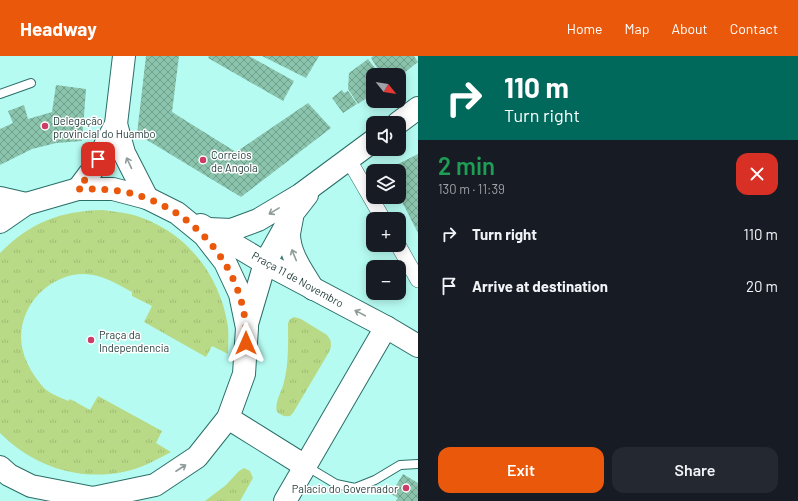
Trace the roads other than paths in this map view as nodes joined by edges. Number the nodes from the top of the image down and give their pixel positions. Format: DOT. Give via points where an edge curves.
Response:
graph roads {
  1 [pos="124,56"];
  2 [pos="31,83"];
  3 [pos="0,94"];
  4 [pos="418,108"];
  5 [pos="406,117"];
  6 [pos="116,124"];
  7 [pos="366,147"];
  8 [pos="349,160"];
  9 [pos="318,182"];
  10 [pos="78,189"];
  11 [pos="0,198"];
  12 [pos="146,198"];
  13 [pos="26,204"];
  14 [pos="379,212"];
  15 [pos="177,213"];
  16 [pos="293,213"];
  17 [pos="0,222"];
  18 [pos="209,229"];
  19 [pos="402,252"];
  20 [pos="265,263"];
  21 [pos="418,280"];
  22 [pos="313,289"];
  23 [pos="386,327"];
  24 [pos="246,328"];
  25 [pos="418,346"];
  26 [pos="228,418"];
  27 [pos="418,464"];
  28 [pos="305,466"];
  29 [pos="3,472"];
  30 [pos="155,485"];
  31 [pos="31,486"];
  32 [pos="50,500"];
  33 [pos="129,501"];
  34 [pos="285,501"];
  1 -- 6 [label="main road"];
  2 -- 3 [label="lane"];
  4 -- 5 [label="main road"];
  6 -- 10 [label="main road" via="93,169"];
  12 -- 6 [label="main road, one-way" via="124,153"];
  7 -- 8 [label="main road"];
  8 -- 9 [label="main road"];
  8 -- 14 [label="street"];
  9 -- 16 [label="main road"];
  9 -- 18 [label="main road, one-way" via="258,220 231,230"];
  10 -- 12 [label="main road, Praça 11 de Novembro" via="113,189"];
  10 -- 13 [label="main road, Praça 11 de Novembro"];
  11 -- 13 [label="main road"];
  12 -- 15 [label="main road, Praça 11 de Novembro"];
  13 -- 17 [label="main road, Praça 11 de Novembro"];
  15 -- 18 [label="main road, Praça 11 de Novembro"];
  15 -- 24 [label="main road, Praça 11 de Novembro" via="204,235 225,262 240,294"];
  16 -- 20 [label="main road"];
  22 -- 16 [label="main road, one-way" via="293,252 290,233"];
  18 -- 20 [label="main road, Praça 11 de Novembro"];
  19 -- 21 [label="street"];
  20 -- 22 [label="main road, Praça 11 de Novembro"];
  20 -- 24 [label="main road"];
  23 -- 22 [label="main road, Praça 11 de Novembro, one-way"];
  23 -- 25 [label="main road, Praça 11 de Novembro"];
  23 -- 28 [label="main road"];
  24 -- 26 [label="main road, Praça 11 de Novembro" via="244,374"];
  26 -- 28 [label="main road"];
  30 -- 26 [label="main road, Praça 11 de Novembro, one-way" via="197,458"];
  27 -- 28 [label="lane" via="400,465 376,480 355,488 336,484"];
  28 -- 34 [label="main road"];
  29 -- 31 [label="main road, Praça 11 de Novembro"];
  30 -- 31 [label="main road, Praça 11 de Novembro" via="93,498"];
  30 -- 33 [label="main road"];
  31 -- 32 [label="main road, Praça 11 de Novembro"];
}
